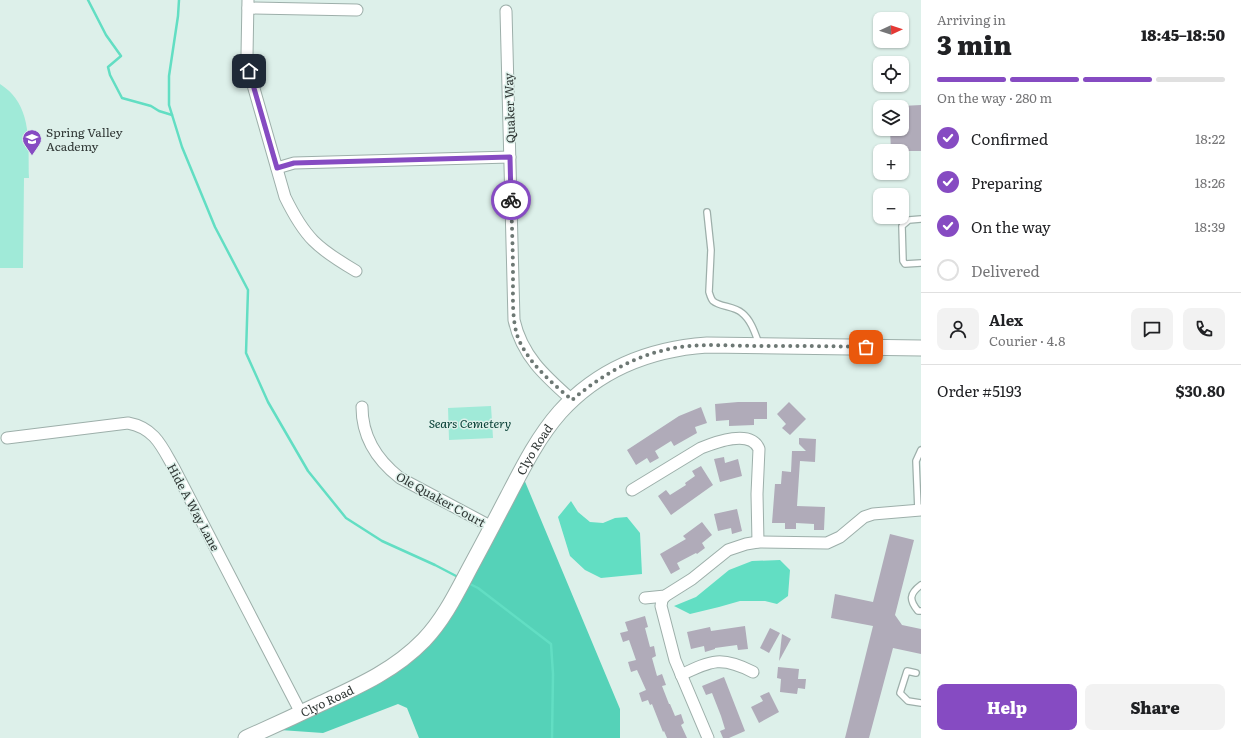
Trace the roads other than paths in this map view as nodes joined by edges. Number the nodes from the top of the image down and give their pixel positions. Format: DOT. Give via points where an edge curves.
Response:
graph roads {
  1 [pos="248,4"];
  2 [pos="357,10"];
  3 [pos="506,11"];
  4 [pos="510,157"];
  5 [pos="277,168"];
  6 [pos="707,212"];
  7 [pos="921,219"];
  8 [pos="921,264"];
  9 [pos="356,271"];
  10 [pos="760,346"];
  11 [pos="921,348"];
  12 [pos="572,400"];
  13 [pos="362,407"];
  14 [pos="7,438"];
  15 [pos="921,450"];
  16 [pos="632,490"];
  17 [pos="920,510"];
  18 [pos="492,527"];
  19 [pos="758,542"];
  20 [pos="921,585"];
  21 [pos="665,596"];
  22 [pos="645,598"];
  23 [pos="921,611"];
  24 [pos="753,672"];
  25 [pos="916,673"];
  26 [pos="681,675"];
  27 [pos="921,703"];
  28 [pos="301,713"];
  29 [pos="246,738"];
  30 [pos="708,738"];
  1 -- 2 [label="street"];
  1 -- 5 [label="street" via="249,71"];
  3 -- 4 [label="street, Quaker Way"];
  4 -- 5 [label="street" via="294,163"];
  4 -- 12 [label="street, Quaker Way" via="513,308 517,335 535,363"];
  5 -- 9 [label="street" via="285,197 306,234 317,246"];
  6 -- 10 [label="lane" via="711,250 709,292 717,303 743,314"];
  7 -- 8 [label="lane" via="909,220 902,226 903,262"];
  10 -- 11 [label="street, Clyo Road"];
  10 -- 12 [label="street, Clyo Road" via="688,346 648,355 602,377"];
  12 -- 18 [label="street, Clyo Road" via="532,451"];
  13 -- 18 [label="street, Ole Quaker Court" via="362,419 368,440 391,471"];
  14 -- 28 [label="street, Hide A Way Lane" via="128,423 143,427 152,434 174,468"];
  15 -- 17 [label="lane" via="916,461"];
  16 -- 19 [label="street" via="701,448 731,439 750,439 759,449"];
  17 -- 19 [label="street" via="864,517 840,537 827,543"];
  18 -- 28 [label="street, Clyo Road" via="453,600 438,623 408,656 354,689"];
  19 -- 21 [label="street" via="728,550 692,579"];
  20 -- 23 [label="lane" via="911,597 912,604"];
  21 -- 22 [label="street"];
  21 -- 26 [label="street" via="661,606"];
  24 -- 26 [label="street" via="738,664 719,661 710,662"];
  25 -- 27 [label="lane" via="907,671 900,693 908,701"];
  26 -- 30 [label="street"];
  28 -- 29 [label="street, Clyo Road"];
}
